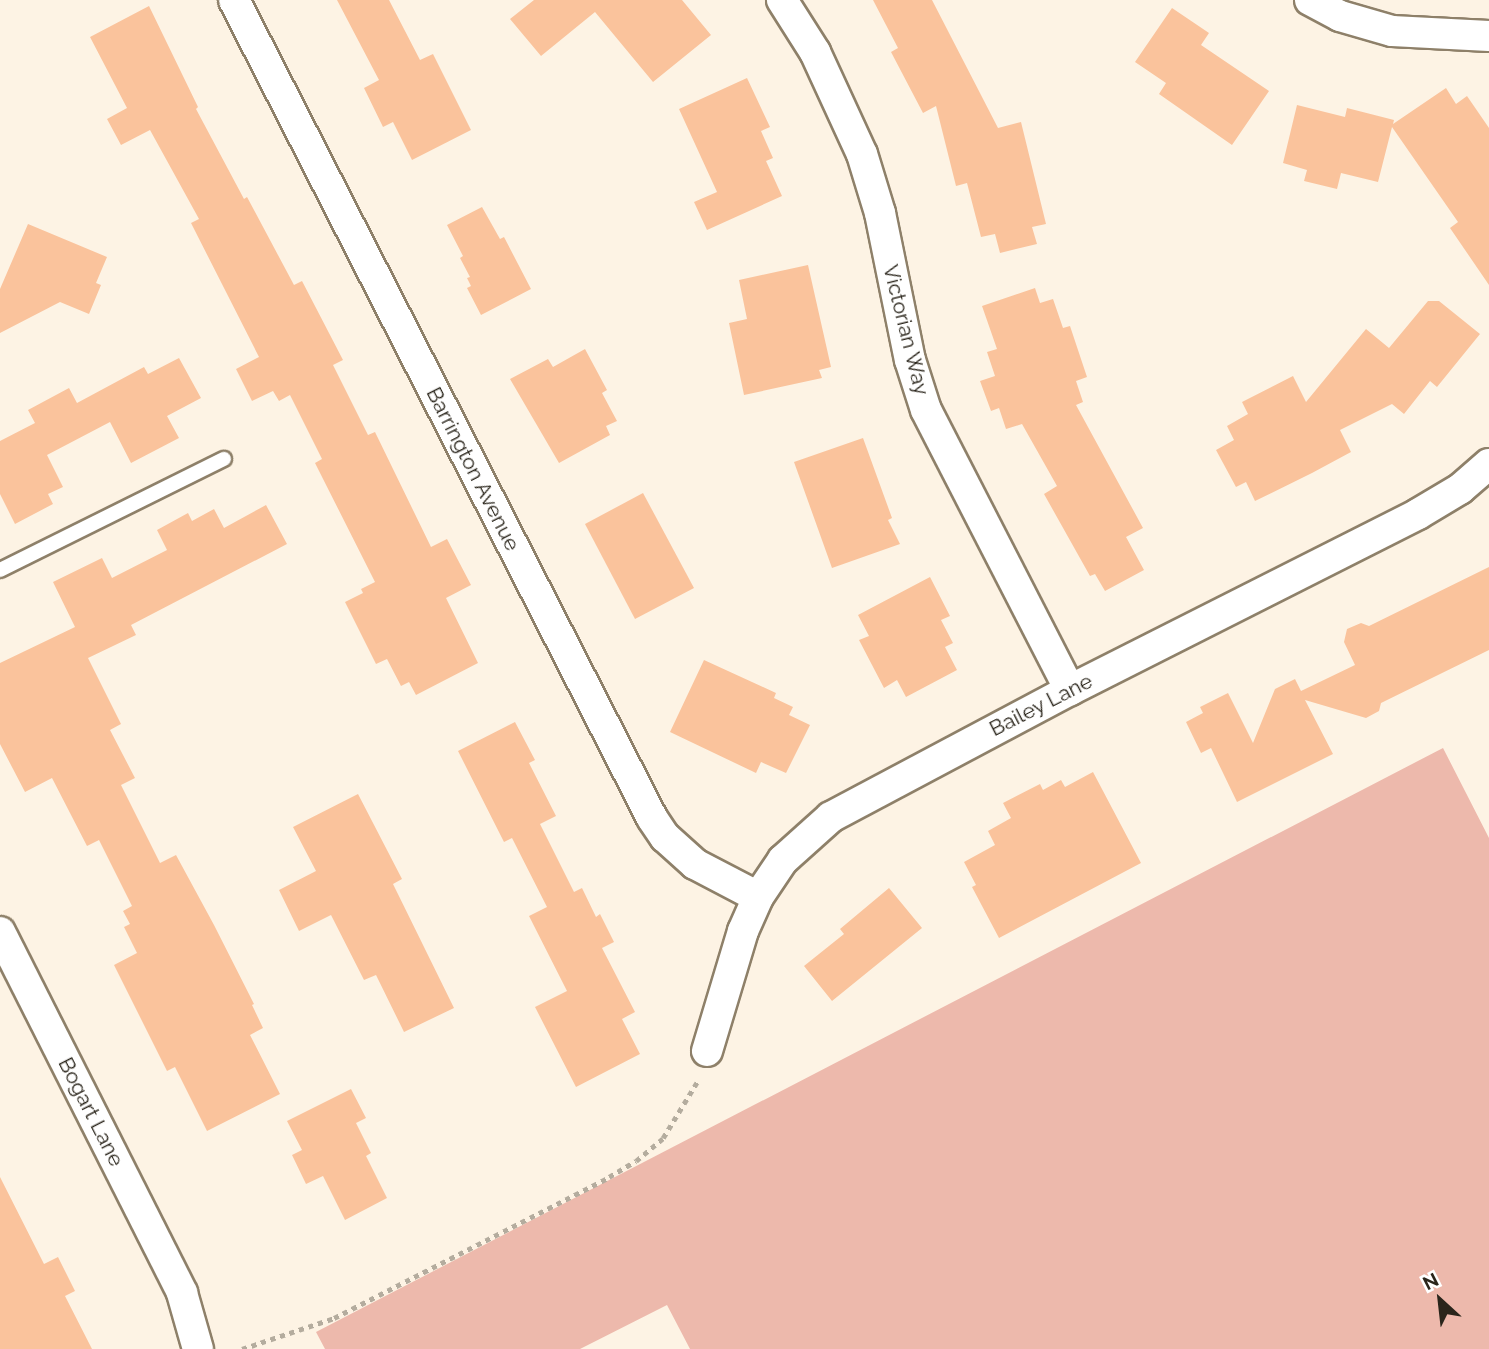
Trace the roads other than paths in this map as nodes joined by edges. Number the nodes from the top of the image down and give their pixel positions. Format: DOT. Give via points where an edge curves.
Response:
graph roads {
  1 [pos="234,0"];
  2 [pos="782,0"];
  3 [pos="1310,0"];
  4 [pos="1489,36"];
  5 [pos="224,459"];
  6 [pos="1489,464"];
  7 [pos="0,570"];
  8 [pos="1070,690"];
  9 [pos="758,897"];
  10 [pos="0,932"];
  11 [pos="707,1051"];
  12 [pos="198,1349"];
  1 -- 9 [label="street, Barrington Avenue" via="652,818 664,837 695,864"];
  2 -- 8 [label="street, Victorian Way" via="815,52 862,154 926,410"];
  3 -- 4 [label="street" via="1340,16 1392,31"];
  5 -- 7 [label="lane"];
  6 -- 8 [label="street, Bailey Lane" via="1428,509"];
  8 -- 9 [label="street, Bailey Lane" via="831,817 783,860"];
  9 -- 11 [label="street, Bailey Lane" via="743,931"];
  10 -- 12 [label="street, Bogart Lane" via="182,1293"];
}
